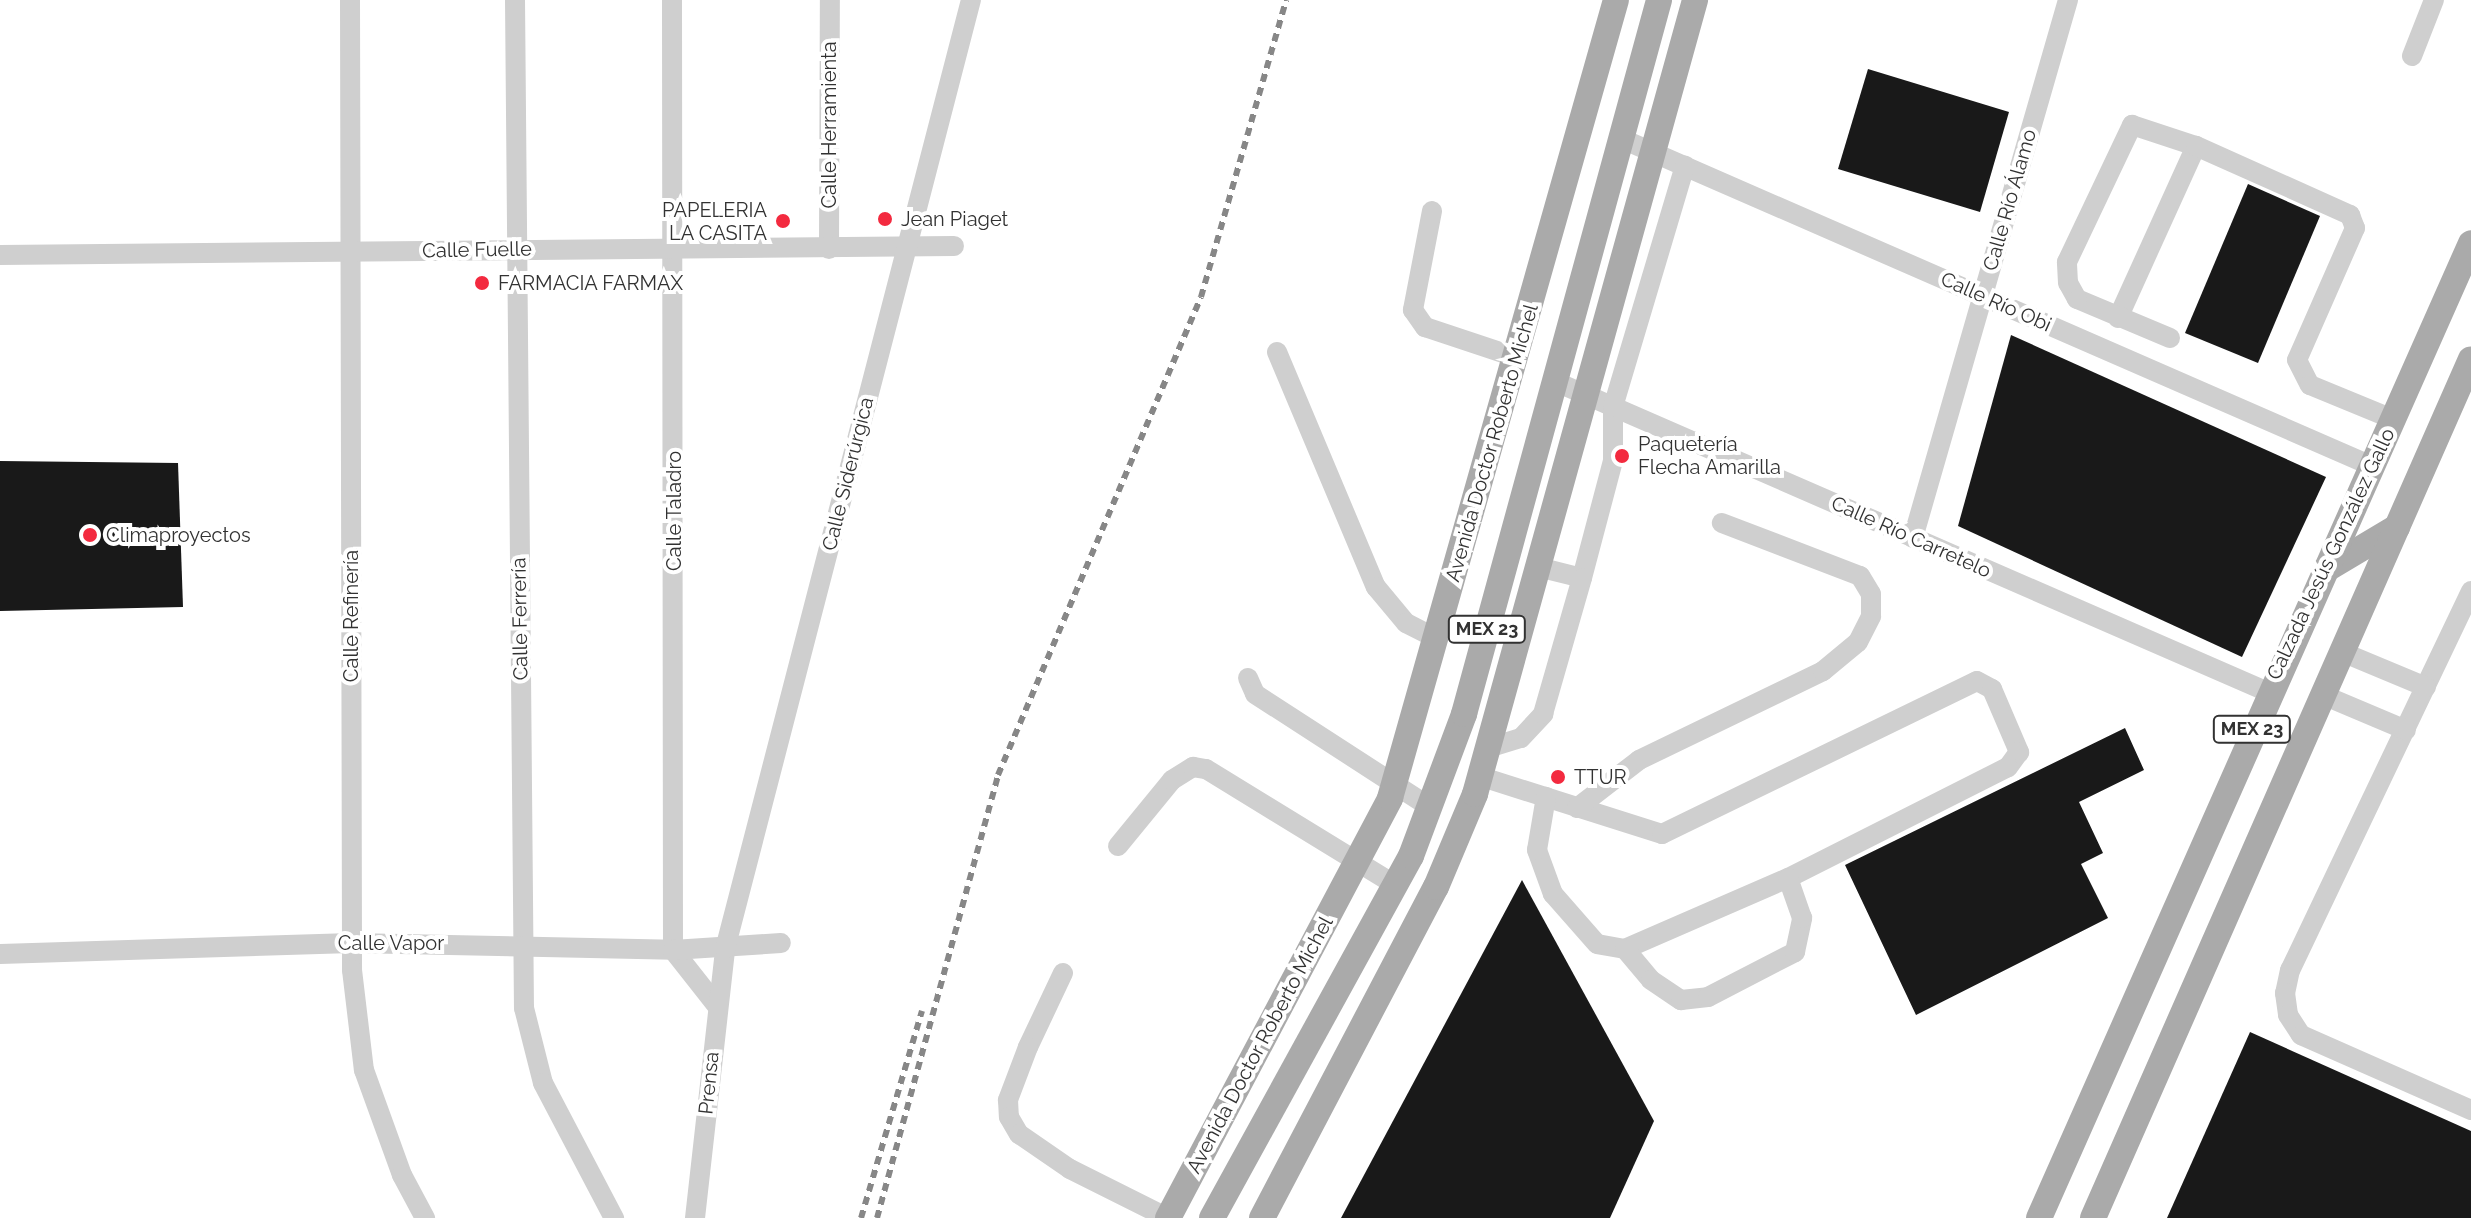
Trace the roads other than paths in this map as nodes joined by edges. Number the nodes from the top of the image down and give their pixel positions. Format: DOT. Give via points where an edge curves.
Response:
graph roads {
  1 [pos="350,0"];
  2 [pos="515,0"];
  3 [pos="672,0"];
  4 [pos="830,0"];
  5 [pos="971,0"];
  6 [pos="1616,0"];
  7 [pos="1659,0"];
  8 [pos="1695,0"];
  9 [pos="2068,0"];
  10 [pos="2434,0"];
  11 [pos="2412,56"];
  12 [pos="1620,138"];
  13 [pos="2196,146"];
  14 [pos="1651,151"];
  15 [pos="1685,166"];
  16 [pos="1432,211"];
  17 [pos="2471,243"];
  18 [pos="954,246"];
  19 [pos="516,249"];
  20 [pos="674,249"];
  21 [pos="829,249"];
  22 [pos="905,250"];
  23 [pos="349,251"];
  24 [pos="0,255"];
  25 [pos="1983,296"];
  26 [pos="2118,318"];
  27 [pos="2170,338"];
  28 [pos="1277,352"];
  29 [pos="1515,357"];
  30 [pos="2471,359"];
  31 [pos="1554,381"];
  32 [pos="1587,396"];
  33 [pos="1613,407"];
  34 [pos="2393,419"];
  35 [pos="2372,466"];
  36 [pos="1722,523"];
  37 [pos="2397,527"];
  38 [pos="1913,538"];
  39 [pos="1538,567"];
  40 [pos="2325,570"];
  41 [pos="1582,578"];
  42 [pos="2471,591"];
  43 [pos="1437,639"];
  44 [pos="2342,652"];
  45 [pos="1248,678"];
  46 [pos="2426,687"];
  47 [pos="2268,692"];
  48 [pos="2323,695"];
  49 [pos="2406,730"];
  50 [pos="1488,748"];
  51 [pos="1479,776"];
  52 [pos="1394,785"];
  53 [pos="1546,797"];
  54 [pos="1430,807"];
  55 [pos="1577,808"];
  56 [pos="1118,846"];
  57 [pos="1358,863"];
  58 [pos="1788,878"];
  59 [pos="1395,885"];
  60 [pos="352,943"];
  61 [pos="522,943"];
  62 [pos="781,943"];
  63 [pos="725,949"];
  64 [pos="1625,949"];
  65 [pos="673,950"];
  66 [pos="0,954"];
  67 [pos="1063,973"];
  68 [pos="717,1006"];
  69 [pos="2471,1110"];
  70 [pos="425,1218"];
  71 [pos="614,1218"];
  72 [pos="695,1218"];
  73 [pos="1168,1218"];
  74 [pos="1212,1218"];
  75 [pos="1262,1218"];
  76 [pos="2039,1218"];
  77 [pos="2093,1218"];
  1 -- 23 [label="street, Calle Refinería"];
  2 -- 19 [label="street, Calle Ferrería"];
  3 -- 20 [label="street, Calle Taladro"];
  4 -- 21 [label="street, Calle Herramienta"];
  5 -- 22 [label="street, Calle Siderúrgica"];
  6 -- 29 [label="main road, Avenida Doctor Roberto Michel"];
  7 -- 12 [label="main road, Avenida Doctor Roberto Michel / MEX 23"];
  8 -- 14 [label="main road"];
  9 -- 25 [label="street, Calle Río Álamo"];
  10 -- 11 [label="street"];
  12 -- 14 [label="street, Calle Río Obi"];
  12 -- 31 [label="main road, Avenida Doctor Roberto Michel / MEX 23"];
  13 -- 26 [label="street"];
  13 -- 26 [label="street" via="2141,125 2125,130 2067,262 2077,299"];
  13 -- 34 [label="street" via="2350,215 2355,228 2297,360 2310,385"];
  14 -- 15 [label="street, Calle Río Obi"];
  14 -- 32 [label="main road"];
  15 -- 25 [label="street, Calle Río Obi"];
  15 -- 33 [label="street"];
  16 -- 29 [label="street" via="1413,310 1425,327"];
  17 -- 34 [label="main road, Calzada Jesús González Gallo / MEX 23"];
  18 -- 22 [label="street, Calle Fuelle"];
  19 -- 20 [label="street, Calle Fuelle"];
  19 -- 23 [label="street, Calle Fuelle"];
  19 -- 61 [label="street, Calle Ferrería"];
  20 -- 21 [label="street, Calle Fuelle"];
  20 -- 65 [label="street, Calle Taladro"];
  21 -- 22 [label="street, Calle Fuelle"];
  22 -- 63 [label="street, Calle Siderúrgica"];
  23 -- 24 [label="street, Calle Fuelle"];
  23 -- 60 [label="street, Calle Refinería"];
  25 -- 35 [label="street, Calle Río Obi"];
  25 -- 38 [label="street, Calle Río Álamo"];
  26 -- 27 [label="street"];
  28 -- 43 [label="street" via="1376,587 1406,623"];
  29 -- 43 [label="main road, Avenida Doctor Roberto Michel"];
  30 -- 37 [label="main road, MEX 23"];
  31 -- 32 [label="street, Calle Río Carretelo"];
  31 -- 54 [label="main road, Avenida Doctor Roberto Michel / MEX 23" via="1464,714"];
  32 -- 33 [label="street, Calle Río Carretelo"];
  32 -- 39 [label="main road"];
  33 -- 38 [label="street, Calle Río Carretelo"];
  33 -- 41 [label="street" via="1613,461"];
  34 -- 35 [label="main road, Calzada Jesús González Gallo / MEX 23"];
  35 -- 40 [label="main road, Calzada Jesús González Gallo / MEX 23"];
  36 -- 55 [label="street" via="1860,576 1871,594 1871,616 1858,642 1823,671 1639,760"];
  37 -- 40 [label="main road"];
  37 -- 44 [label="main road, MEX 23"];
  38 -- 47 [label="street, Calle Río Carretelo"];
  39 -- 41 [label="street"];
  39 -- 50 [label="main road"];
  40 -- 47 [label="main road, Calzada Jesús González Gallo / MEX 23"];
  41 -- 50 [label="street" via="1543,714 1521,738"];
  42 -- 46 [label="street"];
  43 -- 52 [label="main road, Avenida Doctor Roberto Michel"];
  44 -- 46 [label="street"];
  44 -- 48 [label="main road, MEX 23"];
  45 -- 52 [label="street" via="1255,694"];
  46 -- 49 [label="street"];
  47 -- 76 [label="main road, Calzada Jesús González Gallo / MEX 23"];
  48 -- 49 [label="street"];
  48 -- 77 [label="main road, MEX 23"];
  49 -- 69 [label="street" via="2290,970 2288,1015 2301,1035"];
  50 -- 51 [label="main road"];
  51 -- 53 [label="street"];
  51 -- 75 [label="main road" via="1436,887"];
  52 -- 54 [label="street"];
  52 -- 57 [label="main road, Avenida Doctor Roberto Michel"];
  53 -- 55 [label="street"];
  53 -- 64 [label="street" via="1537,850 1553,894 1597,944"];
  54 -- 59 [label="main road, Avenida Doctor Roberto Michel / MEX 23"];
  55 -- 58 [label="street" via="1650,833 1680,829 1972,682 1988,684 2018,745 2014,763"];
  56 -- 57 [label="street" via="1172,780 1193,767 1206,769"];
  57 -- 59 [label="street"];
  57 -- 73 [label="main road, Avenida Doctor Roberto Michel"];
  58 -- 64 [label="street"];
  58 -- 64 [label="street" via="1802,918 1795,952 1708,997 1681,1000 1651,980"];
  59 -- 74 [label="main road, Avenida Doctor Roberto Michel / MEX 23"];
  60 -- 61 [label="street, Calle Vapor"];
  60 -- 66 [label="street, Calle Vapor"];
  60 -- 70 [label="street, Calle Refinería" via="364,1070 397,1162"];
  61 -- 65 [label="street, Calle Vapor"];
  61 -- 71 [label="street, Calle Ferrería" via="524,1008 543,1083"];
  62 -- 63 [label="street, Calle Vapor"];
  63 -- 65 [label="street, Calle Vapor"];
  63 -- 68 [label="street, Prensa"];
  65 -- 68 [label="street"];
  67 -- 73 [label="street" via="1008,1100 1009,1117 1019,1134 1070,1169"];
  68 -- 72 [label="street, Prensa"];
}
